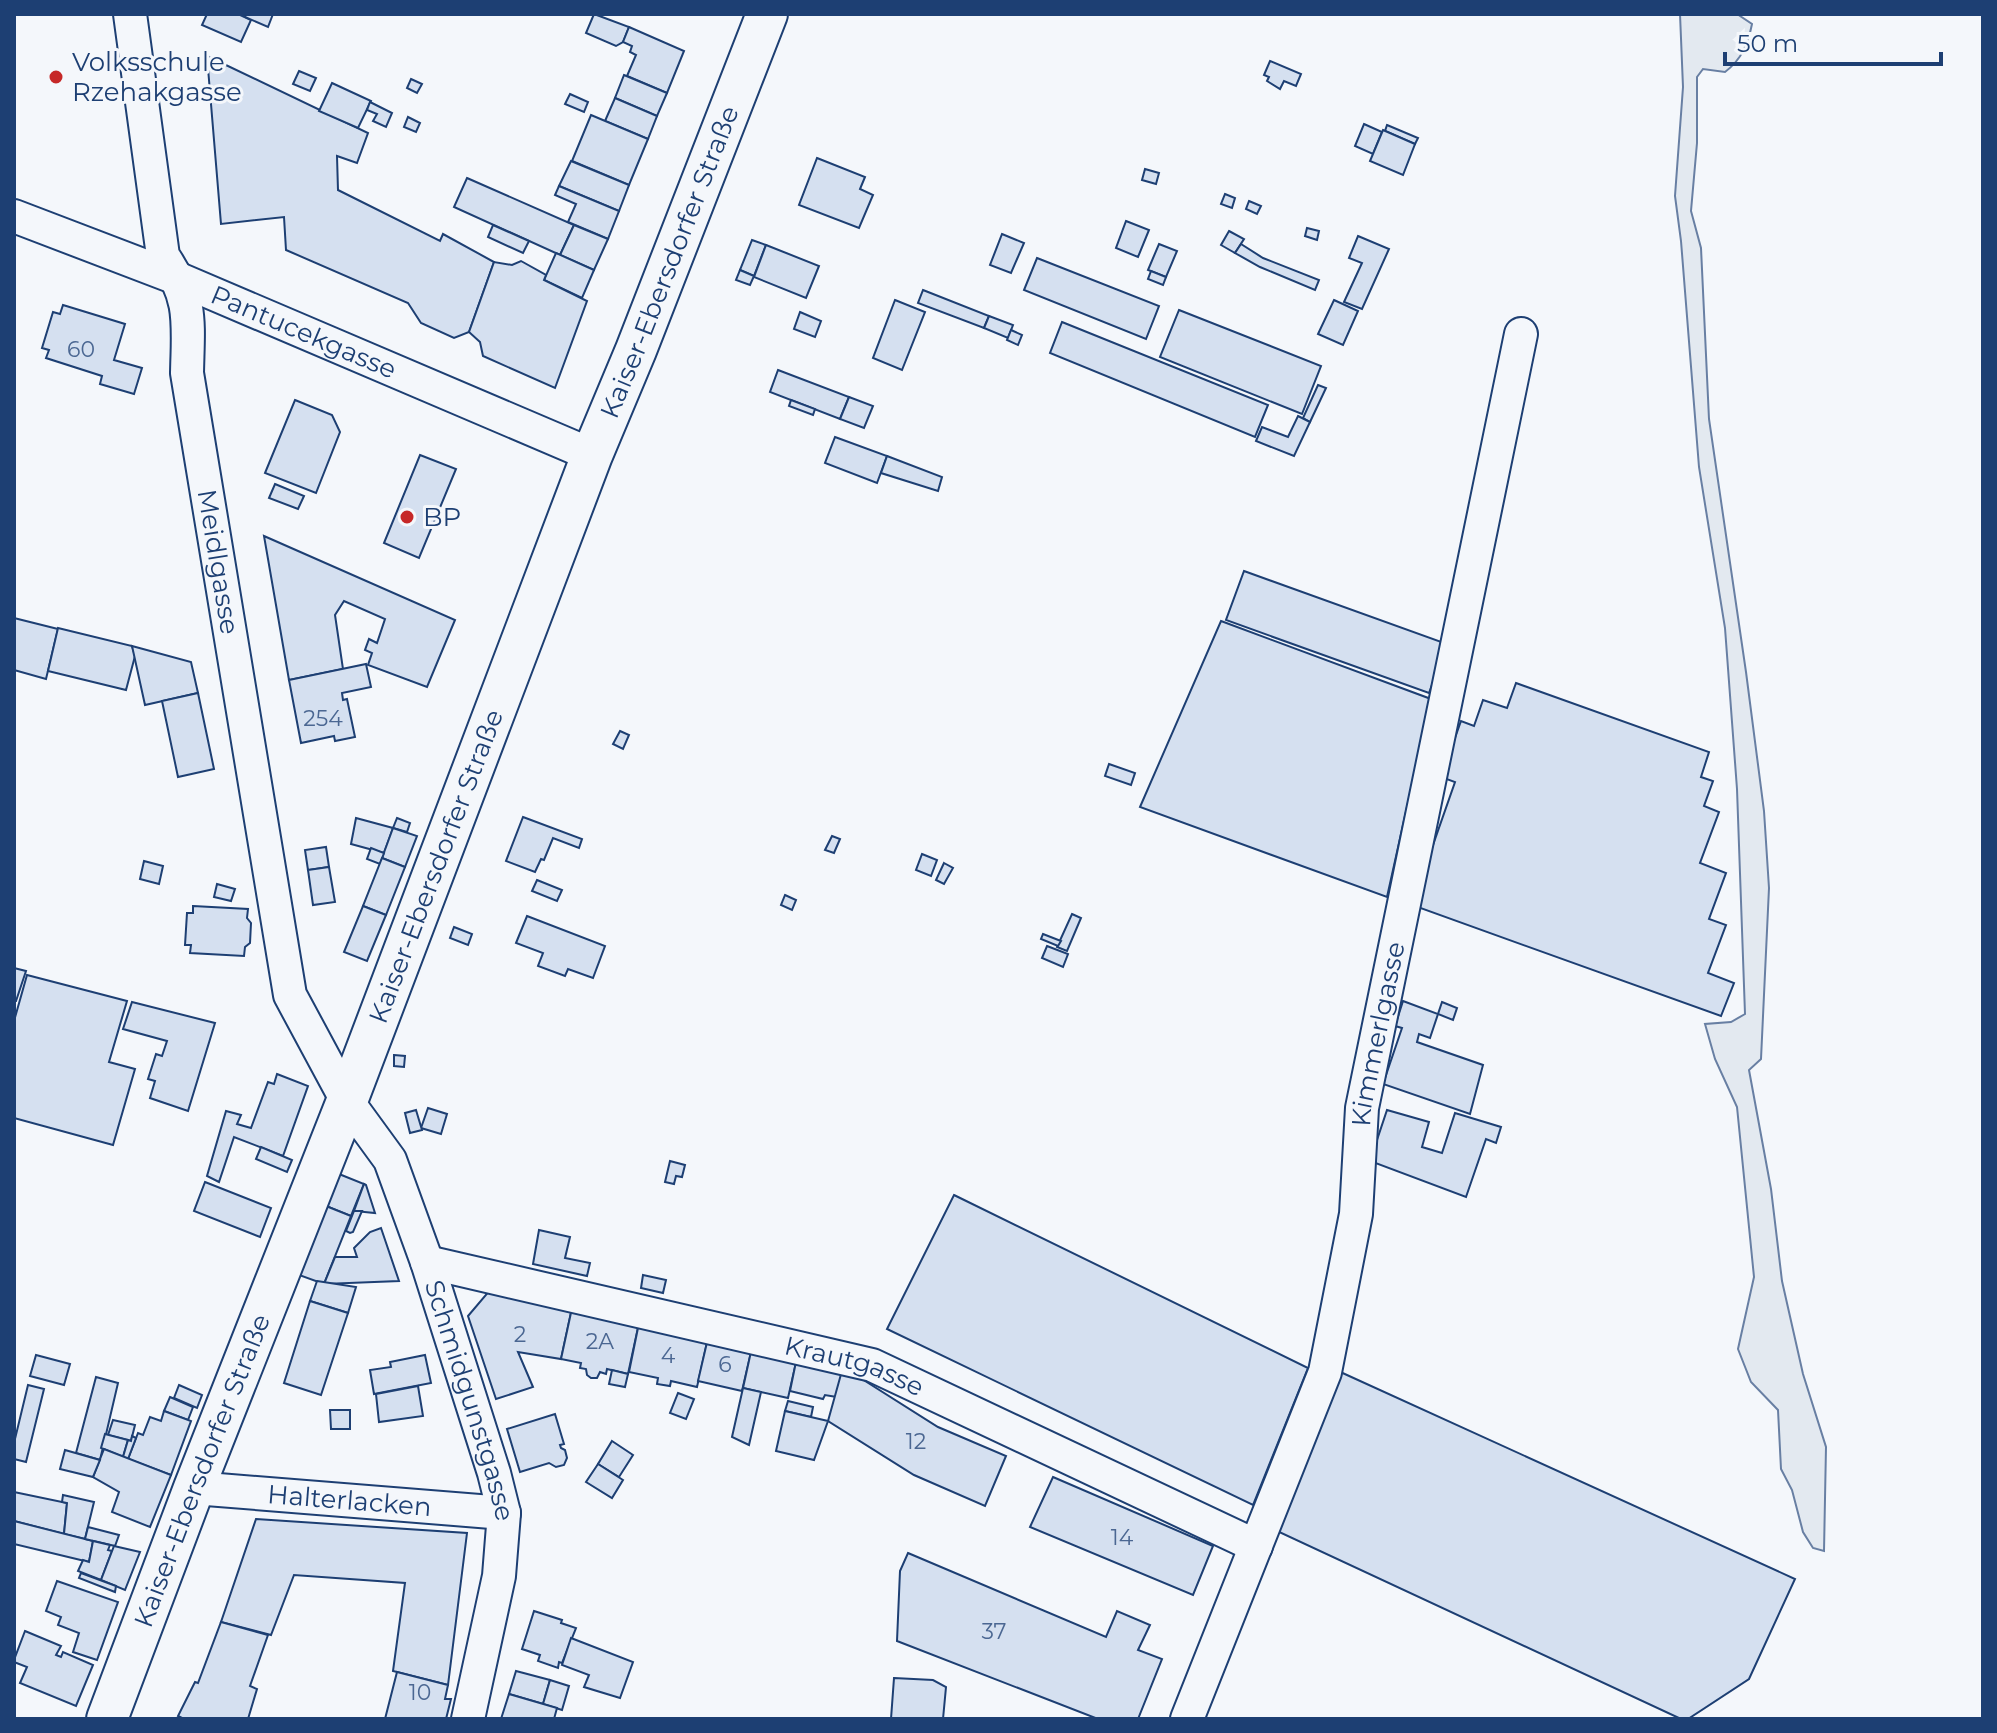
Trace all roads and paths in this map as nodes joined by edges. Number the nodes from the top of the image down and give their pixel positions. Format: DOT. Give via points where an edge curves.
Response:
graph roads {
  1 [pos="130,14"];
  2 [pos="767,14"];
  3 [pos="14,216"];
  4 [pos="179,279"];
  5 [pos="1521,334"];
  6 [pos="592,455"];
  7 [pos="347,1101"];
  8 [pos="427,1262"];
  9 [pos="194,1488"];
  10 [pos="504,1513"];
  11 [pos="1256,1546"];
  12 [pos="107,1719"];
  13 [pos="468,1719"];
  14 [pos="1187,1719"];
  1 -- 4 [label="street, Meidlgasse" via="163,256"];
  2 -- 6 [label="main road, Kaiser-Ebersdorfer Straße"];
  3 -- 4 [label="street, Pantucekgasse"];
  4 -- 6 [label="street, Pantucekgasse"];
  4 -- 7 [label="street, Meidlgasse" via="188,311 187,373 290,995"];
  5 -- 11 [label="street, Kimmerlgasse" via="1362,1108 1356,1214 1325,1372"];
  6 -- 7 [label="main road, Kaiser-Ebersdorfer Straße"];
  7 -- 8 [label="street, Schmidgunstgasse" via="390,1160"];
  7 -- 9 [label="main road, Kaiser-Ebersdorfer Straße"];
  8 -- 10 [label="street, Schmidgunstgasse"];
  8 -- 11 [label="street, Krautgasse" via="872,1365"];
  9 -- 10 [label="street, Halterlacken"];
  9 -- 12 [label="main road, Kaiser-Ebersdorfer Straße"];
  10 -- 13 [label="street, Schmidgunstgasse" via="499,1576"];
  11 -- 14 [label="street, Kimmerlgasse"];
}
